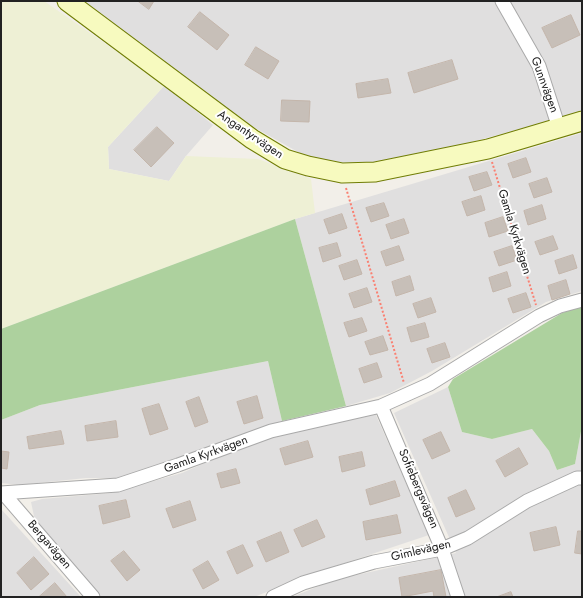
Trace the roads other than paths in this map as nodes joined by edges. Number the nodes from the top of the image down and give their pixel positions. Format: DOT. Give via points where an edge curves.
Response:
graph roads {
  1 [pos="66,1"];
  2 [pos="502,1"];
  3 [pos="582,121"];
  4 [pos="559,128"];
  5 [pos="582,300"];
  6 [pos="381,406"];
  7 [pos="582,478"];
  8 [pos="3,493"];
  9 [pos="442,548"];
  10 [pos="93,597"];
  11 [pos="273,597"];
  12 [pos="458,597"];
  1 -- 4 [label="street, Angantyrvägen" via="252,139 285,159 308,166 342,173 375,172 488,149"];
  2 -- 4 [label="street, Gunnvägen" via="539,66"];
  3 -- 4 [label="street, Angantyrvägen"];
  5 -- 6 [label="street, Gamla Kyrkvägen" via="560,306 539,316 430,384"];
  6 -- 8 [label="street, Gamla Kyrkvägen" via="271,431 118,485"];
  6 -- 9 [label="street, Sofiebergsvägen"];
  7 -- 9 [label="street, Gimlevägen" via="527,501 468,538"];
  8 -- 10 [label="street, Bergavägen"];
  9 -- 11 [label="street, Gimlevägen" via="374,562 303,583"];
  9 -- 12 [label="street, Sofiebergsvägen"];
}
